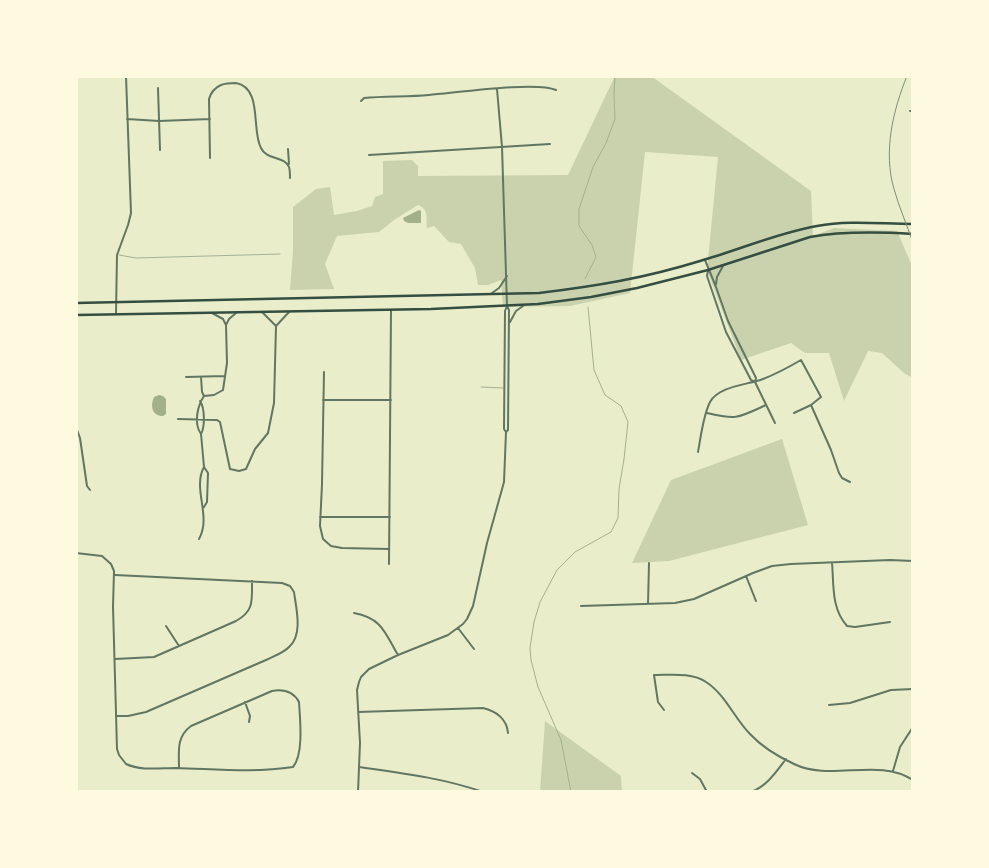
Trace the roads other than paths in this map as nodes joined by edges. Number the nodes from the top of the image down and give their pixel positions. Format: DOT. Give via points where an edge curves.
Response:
graph roads {
  1 [pos="126,76"];
  2 [pos="158,88"];
  3 [pos="497,89"];
  4 [pos="556,90"];
  5 [pos="361,101"];
  6 [pos="210,119"];
  7 [pos="128,120"];
  8 [pos="159,121"];
  9 [pos="550,144"];
  10 [pos="502,147"];
  11 [pos="288,149"];
  12 [pos="160,150"];
  13 [pos="369,155"];
  14 [pos="210,158"];
  15 [pos="289,166"];
  16 [pos="290,178"];
  17 [pos="913,224"];
  18 [pos="913,234"];
  19 [pos="280,254"];
  20 [pos="117,255"];
  21 [pos="704,260"];
  22 [pos="723,265"];
  23 [pos="708,270"];
  24 [pos="507,276"];
  25 [pos="716,287"];
  26 [pos="490,294"];
  27 [pos="507,294"];
  28 [pos="116,302"];
  29 [pos="76,303"];
  30 [pos="508,306"];
  31 [pos="523,306"];
  32 [pos="391,310"];
  33 [pos="261,311"];
  34 [pos="290,311"];
  35 [pos="210,312"];
  36 [pos="238,312"];
  37 [pos="76,315"];
  38 [pos="116,315"];
  39 [pos="510,324"];
  40 [pos="226,325"];
  41 [pos="276,326"];
  42 [pos="324,372"];
  43 [pos="225,376"];
  44 [pos="186,377"];
  45 [pos="201,377"];
  46 [pos="755,382"];
  47 [pos="481,387"];
  48 [pos="505,388"];
  49 [pos="509,388"];
  50 [pos="204,396"];
  51 [pos="323,400"];
  52 [pos="391,400"];
  53 [pos="200,401"];
  54 [pos="766,405"];
  55 [pos="811,405"];
  56 [pos="707,412"];
  57 [pos="794,412"];
  58 [pos="178,419"];
  59 [pos="198,419"];
  60 [pos="203,419"];
  61 [pos="775,423"];
  62 [pos="76,427"];
  63 [pos="506,432"];
  64 [pos="201,434"];
  65 [pos="698,452"];
  66 [pos="204,467"];
  67 [pos="850,482"];
  68 [pos="90,490"];
  69 [pos="204,507"];
  70 [pos="320,517"];
  71 [pos="390,517"];
  72 [pos="199,540"];
  73 [pos="389,549"];
  74 [pos="76,553"];
  75 [pos="913,561"];
  76 [pos="649,563"];
  77 [pos="832,563"];
  78 [pos="389,564"];
  79 [pos="115,575"];
  80 [pos="746,576"];
  81 [pos="252,581"];
  82 [pos="756,601"];
  83 [pos="648,604"];
  84 [pos="582,606"];
  85 [pos="354,613"];
  86 [pos="890,622"];
  87 [pos="166,626"];
  88 [pos="458,628"];
  89 [pos="179,646"];
  90 [pos="474,649"];
  91 [pos="398,655"];
  92 [pos="115,659"];
  93 [pos="913,689"];
  94 [pos="245,702"];
  95 [pos="829,705"];
  96 [pos="664,710"];
  97 [pos="358,712"];
  98 [pos="116,716"];
  99 [pos="248,722"];
  100 [pos="913,727"];
  101 [pos="508,733"];
  102 [pos="786,759"];
  103 [pos="359,767"];
  104 [pos="179,768"];
  105 [pos="893,771"];
  106 [pos="692,773"];
  107 [pos="913,780"];
  108 [pos="358,792"];
  109 [pos="483,792"];
  110 [pos="707,792"];
  111 [pos="751,792"];
  1 -- 7 [label="street"];
  2 -- 8 [label="street"];
  3 -- 4 [label="street" via="551,87"];
  3 -- 5 [label="street" via="364,98"];
  3 -- 10 [label="street"];
  6 -- 8 [label="street"];
  6 -- 14 [label="street"];
  6 -- 15 [label="street" via="211,92 225,83 241,84 252,94 261,150"];
  7 -- 8 [label="street"];
  7 -- 20 [label="street" via="131,213"];
  8 -- 12 [label="street"];
  9 -- 10 [label="street"];
  10 -- 13 [label="street"];
  10 -- 24 [label="street"];
  11 -- 15 [label="street"];
  15 -- 16 [label="street"];
  17 -- 21 [label="main road" via="816,226"];
  18 -- 22 [label="main road" via="824,234"];
  19 -- 20 [label="lane" via="136,258"];
  20 -- 28 [label="street"];
  21 -- 23 [label="street"];
  21 -- 27 [label="main road" via="606,285"];
  22 -- 23 [label="main road"];
  22 -- 25 [label="street"];
  23 -- 25 [label="street"];
  23 -- 31 [label="main road" via="598,296"];
  23 -- 46 [label="street" via="707,276 726,332"];
  24 -- 26 [label="street"];
  24 -- 27 [label="street"];
  25 -- 46 [label="street"];
  26 -- 27 [label="main road"];
  26 -- 28 [label="main road"];
  27 -- 30 [label="street"];
  28 -- 29 [label="main road"];
  28 -- 38 [label="street"];
  30 -- 31 [label="main road"];
  30 -- 32 [label="main road"];
  30 -- 39 [label="street"];
  30 -- 48 [label="street" via="505,310"];
  31 -- 39 [label="street" via="516,311"];
  32 -- 34 [label="main road"];
  32 -- 52 [label="street"];
  33 -- 34 [label="main road"];
  33 -- 36 [label="main road"];
  33 -- 41 [label="street"];
  34 -- 41 [label="street"];
  35 -- 36 [label="main road"];
  35 -- 38 [label="main road"];
  35 -- 40 [label="street" via="223,319"];
  36 -- 40 [label="street"];
  37 -- 38 [label="main road"];
  39 -- 49 [label="street"];
  40 -- 43 [label="street"];
  41 -- 60 [label="street" via="274,404 268,433 255,449 246,469 230,469 222,425 217,420"];
  42 -- 51 [label="street"];
  43 -- 45 [label="street"];
  43 -- 50 [label="street" via="220,393"];
  44 -- 45 [label="street"];
  45 -- 50 [label="street"];
  46 -- 54 [label="street"];
  46 -- 55 [label="street" via="802,360 821,397"];
  46 -- 56 [label="street" via="722,392 710,402"];
  47 -- 48 [label="lane"];
  48 -- 49 [label="lane"];
  48 -- 63 [label="street"];
  49 -- 63 [label="street"];
  50 -- 53 [label="street"];
  51 -- 52 [label="street"];
  51 -- 70 [label="street"];
  52 -- 71 [label="street"];
  53 -- 59 [label="street"];
  53 -- 60 [label="street"];
  54 -- 56 [label="street" via="738,418"];
  54 -- 61 [label="street"];
  55 -- 57 [label="street"];
  55 -- 67 [label="street" via="838,472"];
  56 -- 65 [label="street"];
  58 -- 59 [label="street"];
  59 -- 60 [label="street"];
  59 -- 64 [label="street"];
  60 -- 64 [label="street"];
  62 -- 68 [label="street"];
  63 -- 88 [label="street" via="501,494 473,606"];
  64 -- 66 [label="street"];
  66 -- 69 [label="street" via="201,472"];
  66 -- 69 [label="street" via="208,473"];
  69 -- 72 [label="street" via="204,531"];
  70 -- 71 [label="street"];
  70 -- 73 [label="street" via="321,534 330,546"];
  71 -- 73 [label="street"];
  73 -- 78 [label="street"];
  74 -- 79 [label="street" via="106,558"];
  75 -- 77 [label="street"];
  76 -- 83 [label="street"];
  77 -- 80 [label="street" via="772,566"];
  77 -- 86 [label="street" via="835,605 847,626"];
  79 -- 81 [label="street"];
  79 -- 92 [label="street"];
  80 -- 82 [label="street"];
  80 -- 83 [label="street" via="694,599 675,604"];
  81 -- 89 [label="street" via="252,604 244,616"];
  81 -- 98 [label="street" via="282,583 294,592 297,634 291,646 146,712"];
  83 -- 84 [label="street"];
  85 -- 91 [label="street" via="371,618 384,629"];
  87 -- 89 [label="street"];
  88 -- 90 [label="street"];
  88 -- 91 [label="street"];
  89 -- 92 [label="street" via="154,657"];
  91 -- 97 [label="street" via="369,669 361,677 357,690"];
  92 -- 98 [label="street"];
  93 -- 95 [label="street" via="890,690 850,703"];
  94 -- 99 [label="street" via="250,716"];
  94 -- 104 [label="street" via="186,730 180,741"];
  94 -- 104 [label="street" via="282,690 296,697 299,702 300,742 293,767 274,770"];
  96 -- 102 [label="street" via="658,702 654,675 686,675 705,681 723,698 750,734"];
  97 -- 101 [label="street" via="484,708 493,710 502,718 508,726"];
  97 -- 103 [label="street"];
  98 -- 104 [label="street" via="117,748 126,764 140,768"];
  100 -- 105 [label="street" via="900,747"];
  102 -- 105 [label="street" via="795,765 822,771"];
  102 -- 111 [label="street" via="772,778"];
  103 -- 108 [label="street"];
  103 -- 109 [label="street" via="452,782"];
  105 -- 107 [label="street"];
  106 -- 110 [label="street" via="700,779"];
}
